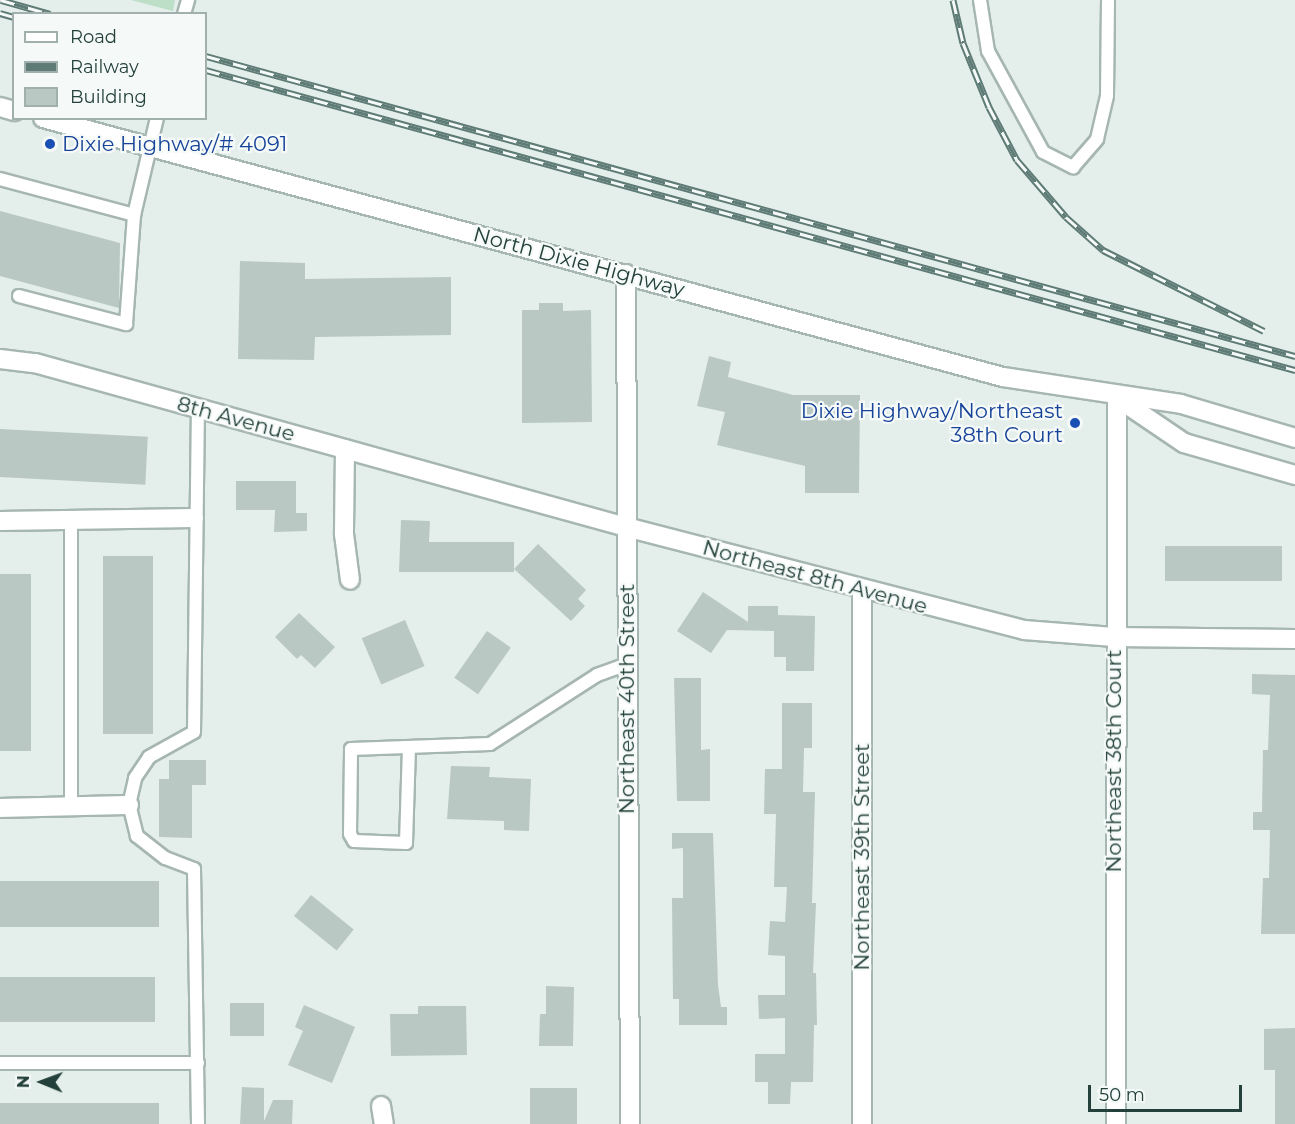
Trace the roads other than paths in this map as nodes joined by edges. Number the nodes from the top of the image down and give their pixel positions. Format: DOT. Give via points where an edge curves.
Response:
graph roads {
  1 [pos="980,0"];
  2 [pos="1108,0"];
  3 [pos="50,120"];
  4 [pos="157,120"];
  5 [pos="150,147"];
  6 [pos="0,179"];
  7 [pos="134,215"];
  8 [pos="626,274"];
  9 [pos="19,296"];
  10 [pos="0,359"];
  11 [pos="1117,398"];
  12 [pos="198,409"];
  13 [pos="1295,438"];
  14 [pos="345,449"];
  15 [pos="1295,475"];
  16 [pos="194,518"];
  17 [pos="71,520"];
  18 [pos="0,521"];
  19 [pos="626,527"];
  20 [pos="350,580"];
  21 [pos="862,589"];
  22 [pos="1114,637"];
  23 [pos="1295,639"];
  24 [pos="627,664"];
  25 [pos="409,747"];
  26 [pos="129,805"];
  27 [pos="71,806"];
  28 [pos="0,808"];
  29 [pos="0,1062"];
  30 [pos="198,1063"];
  31 [pos="198,1124"];
  32 [pos="630,1124"];
  33 [pos="862,1124"];
  34 [pos="1116,1124"];
  1 -- 2 [label="lane" via="988,51 1043,152 1073,167 1097,139 1107,96"];
  3 -- 5 [label="street, North Dixie Highway"];
  4 -- 5 [label="lane"];
  5 -- 7 [label="lane"];
  5 -- 8 [label="street, North Dixie Highway"];
  6 -- 7 [label="lane"];
  7 -- 9 [label="lane" via="126,324"];
  8 -- 11 [label="street, North Dixie Highway" via="1003,377"];
  8 -- 19 [label="street, Northeast 40th Street"];
  10 -- 12 [label="street, 8th Avenue" via="35,363"];
  11 -- 13 [label="street, North Dixie Highway" via="1181,404"];
  11 -- 15 [label="street, North Dixie Highway" via="1184,443"];
  11 -- 22 [label="street, Northeast 38th Court"];
  12 -- 14 [label="street, 8th Avenue"];
  12 -- 16 [label="lane"];
  14 -- 19 [label="street, Northeast 8th Avenue"];
  14 -- 20 [label="street" via="344,534"];
  16 -- 17 [label="street"];
  16 -- 26 [label="lane" via="194,732 149,757 135,778"];
  17 -- 18 [label="street"];
  17 -- 27 [label="lane"];
  19 -- 21 [label="street, Northeast 8th Avenue"];
  19 -- 24 [label="street, Northeast 40th Street"];
  21 -- 22 [label="street, Northeast 8th Avenue" via="1024,630"];
  21 -- 33 [label="street, Northeast 39th Street"];
  22 -- 23 [label="street, Northeast 8th Avenue"];
  22 -- 34 [label="street, Northeast 38th Court"];
  24 -- 25 [label="lane" via="597,675 490,744"];
  24 -- 32 [label="street, Northeast 40th Street"];
  25 -- 25 [label="lane" via="351,749 350,834 354,841 406,843"];
  26 -- 27 [label="street"];
  26 -- 30 [label="lane" via="137,836 165,858 194,869"];
  27 -- 28 [label="street"];
  29 -- 30 [label="lane"];
  30 -- 31 [label="lane"];
}
